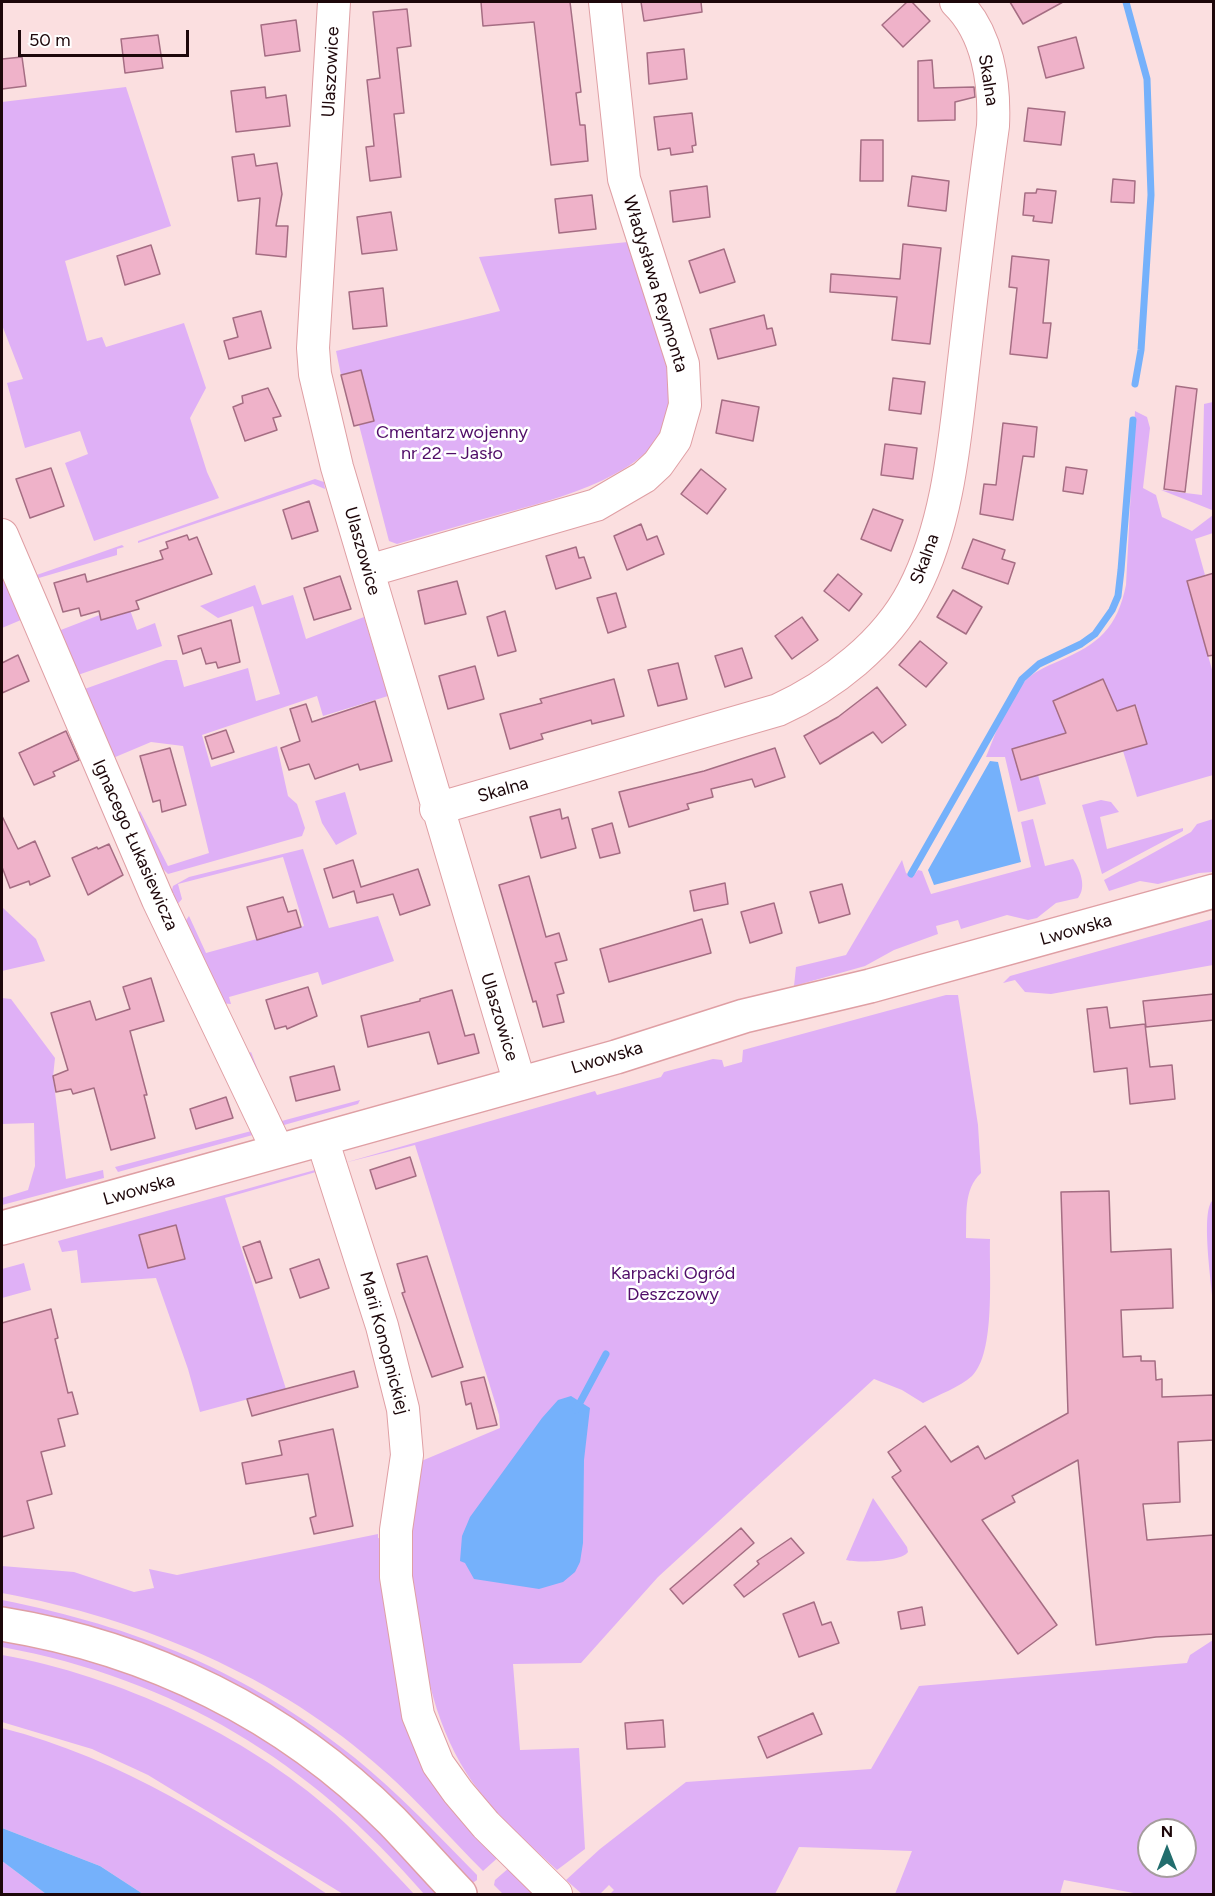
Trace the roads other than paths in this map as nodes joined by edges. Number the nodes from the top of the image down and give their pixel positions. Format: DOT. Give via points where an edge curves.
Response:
graph roads {
  1 [pos="334,2"];
  2 [pos="605,2"];
  3 [pos="956,2"];
  4 [pos="2,535"];
  5 [pos="368,571"];
  6 [pos="436,810"];
  7 [pos="1214,891"];
  8 [pos="520,1084"];
  9 [pos="322,1139"];
  10 [pos="278,1151"];
  11 [pos="2,1228"];
  12 [pos="2,1624"];
  13 [pos="460,1894"];
  14 [pos="556,1894"];
  1 -- 5 [label="street, Ulaszowice" via="313,348 328,427 349,459 358,483 366,520"];
  2 -- 5 [label="street, Władysława Reymonta" via="624,179 683,364 685,405 675,440 644,477 589,508"];
  3 -- 6 [label="street, Skalna" via="973,24 988,62 993,126 958,414 942,508 928,556 905,604 885,632 856,658 811,694 778,710"];
  4 -- 10 [label="street, Ignacego Łukasiewicza" via="158,900"];
  5 -- 6 [label="street, Ulaszowice"];
  6 -- 8 [label="street, Ulaszowice"];
  7 -- 8 [label="main road, Lwowska" via="881,984 744,1017"];
  8 -- 9 [label="main road, Lwowska"];
  9 -- 10 [label="main road, Lwowska"];
  9 -- 14 [label="street, Marii Konopnickiej" via="403,1409 407,1455 396,1530 396,1577 418,1714 438,1764 486,1825"];
  10 -- 11 [label="main road, Lwowska"];
  12 -- 13 [label="main road" via="71,1637 146,1661 243,1706 315,1754 357,1790"];
}
